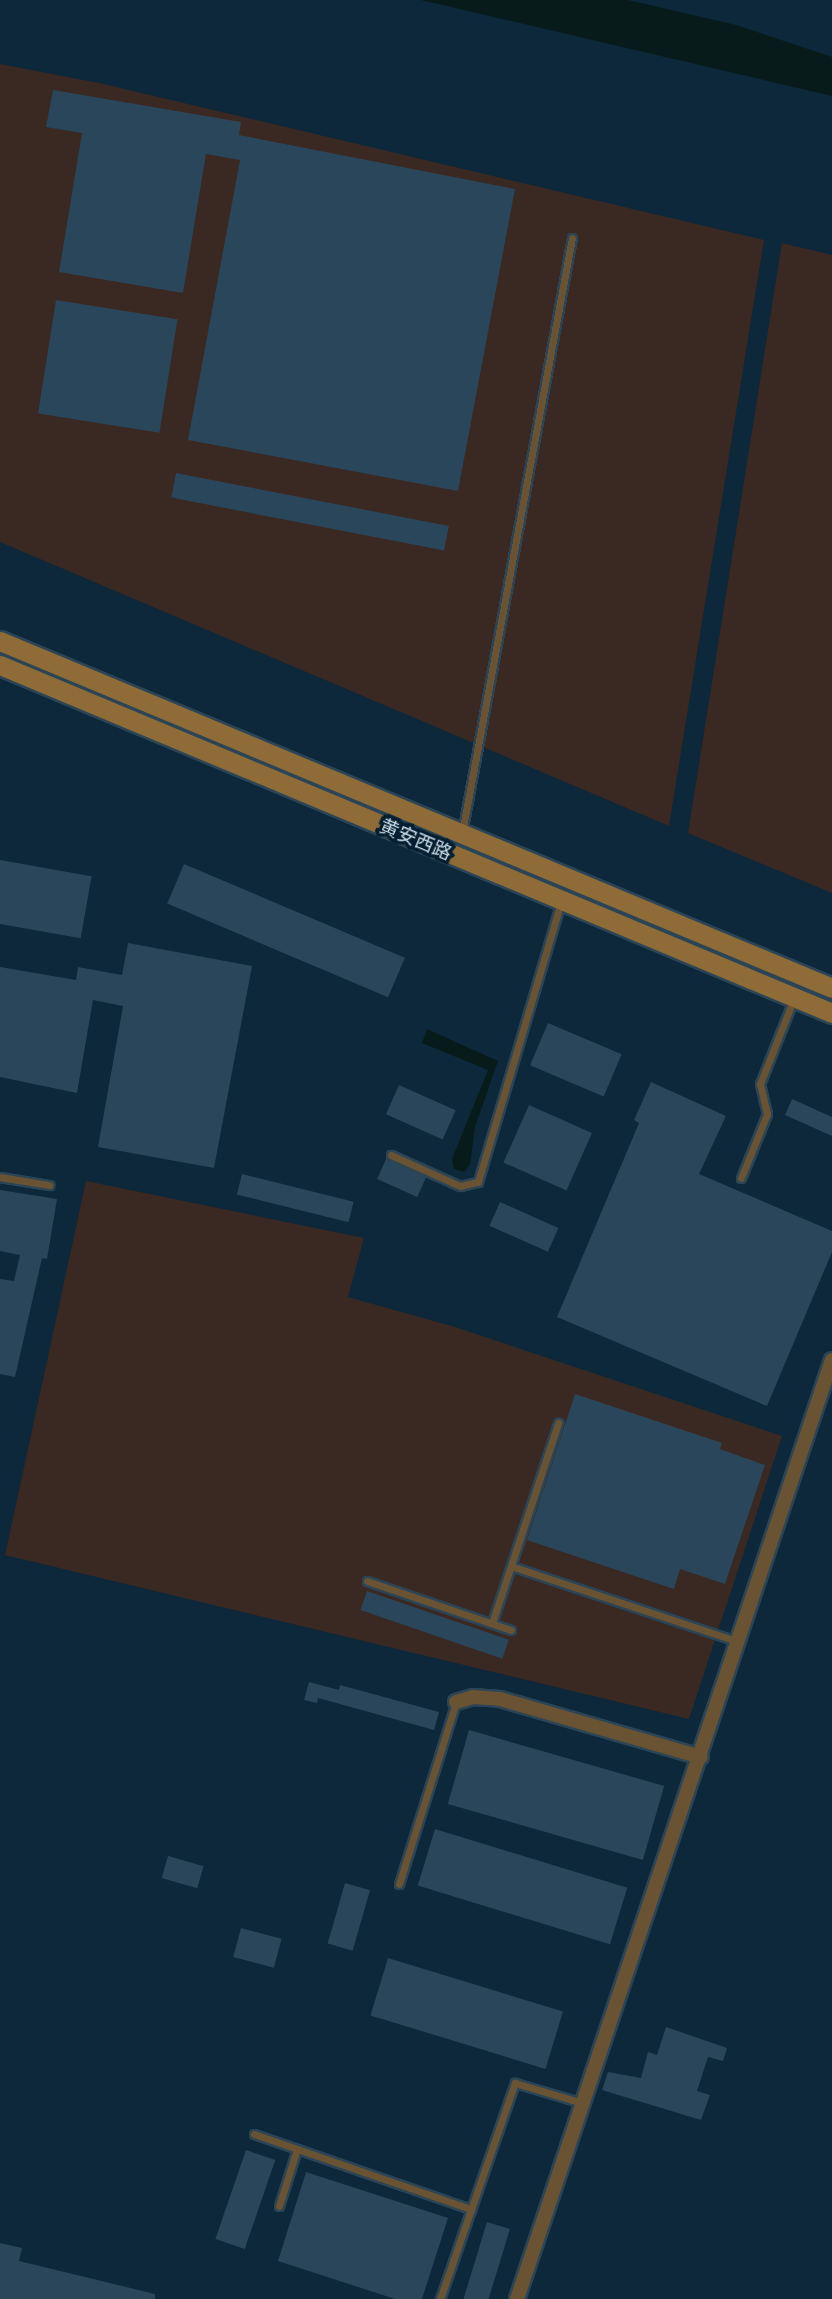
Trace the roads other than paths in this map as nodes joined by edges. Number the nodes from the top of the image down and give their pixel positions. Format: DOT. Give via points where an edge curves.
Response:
graph roads {
  1 [pos="572,238"];
  2 [pos="0,641"];
  3 [pos="0,665"];
  4 [pos="462,833"];
  5 [pos="561,900"];
  6 [pos="832,988"];
  7 [pos="794,997"];
  8 [pos="832,1013"];
  9 [pos="391,1154"];
  10 [pos="0,1177"];
  11 [pos="741,1178"];
  12 [pos="49,1185"];
  13 [pos="832,1360"];
  14 [pos="558,1423"];
  15 [pos="511,1566"];
  16 [pos="367,1581"];
  17 [pos="492,1623"];
  18 [pos="511,1630"];
  19 [pos="739,1643"];
  20 [pos="456,1702"];
  21 [pos="701,1757"];
  22 [pos="400,1884"];
  23 [pos="583,2103"];
  24 [pos="254,2134"];
  25 [pos="297,2149"];
  26 [pos="279,2206"];
  27 [pos="471,2209"];
  28 [pos="440,2299"];
  29 [pos="517,2299"];
  1 -- 4 [label="lane"];
  2 -- 4 [label="street, 黄安西路"];
  3 -- 5 [label="street, 黄安西路"];
  4 -- 6 [label="street, 黄安西路"];
  5 -- 7 [label="street, 黄安西路"];
  5 -- 9 [label="lane" via="478,1182 460,1186"];
  7 -- 8 [label="street, 黄安西路"];
  7 -- 11 [label="lane" via="760,1084 767,1114"];
  10 -- 12 [label="lane"];
  13 -- 19 [label="street"];
  14 -- 15 [label="lane"];
  15 -- 17 [label="lane"];
  15 -- 19 [label="lane"];
  16 -- 17 [label="lane"];
  17 -- 18 [label="lane"];
  19 -- 21 [label="street"];
  20 -- 21 [label="street" via="473,1697 499,1699"];
  20 -- 22 [label="lane"];
  21 -- 23 [label="street"];
  23 -- 27 [label="lane" via="516,2083"];
  23 -- 29 [label="street"];
  24 -- 25 [label="lane"];
  25 -- 26 [label="lane"];
  25 -- 27 [label="lane"];
  27 -- 28 [label="lane"];
}
